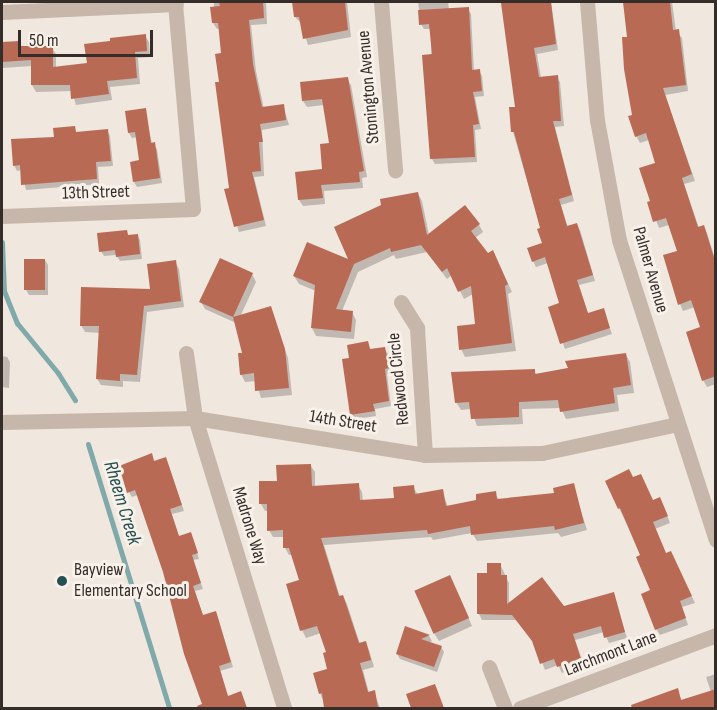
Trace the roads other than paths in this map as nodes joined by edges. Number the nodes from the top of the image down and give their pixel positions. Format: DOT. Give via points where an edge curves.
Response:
graph roads {
  1 [pos="381,2"];
  2 [pos="588,2"];
  3 [pos="176,3"];
  4 [pos="2,12"];
  5 [pos="395,170"];
  6 [pos="2,216"];
  7 [pos="401,302"];
  8 [pos="186,353"];
  9 [pos="195,418"];
  10 [pos="2,422"];
  11 [pos="677,424"];
  12 [pos="425,454"];
  13 [pos="716,540"];
  14 [pos="716,635"];
  15 [pos="489,667"];
  16 [pos="284,708"];
  17 [pos="505,708"];
  18 [pos="520,708"];
  1 -- 5 [label="street, Stonington Avenue"];
  2 -- 11 [label="street, Palmer Avenue" via="597,120 619,240"];
  3 -- 4 [label="street"];
  3 -- 6 [label="street, 13th Street" via="193,209"];
  7 -- 12 [label="street, Redwood Circle" via="417,328"];
  8 -- 9 [label="street, Madrone Way"];
  9 -- 10 [label="street, 14th Street"];
  9 -- 12 [label="street, 14th Street"];
  9 -- 16 [label="street, Madrone Way"];
  11 -- 12 [label="street, 14th Street" via="542,453"];
  11 -- 13 [label="street, Palmer Avenue"];
  14 -- 18 [label="street, Larchmont Lane"];
  15 -- 17 [label="street"];
}
